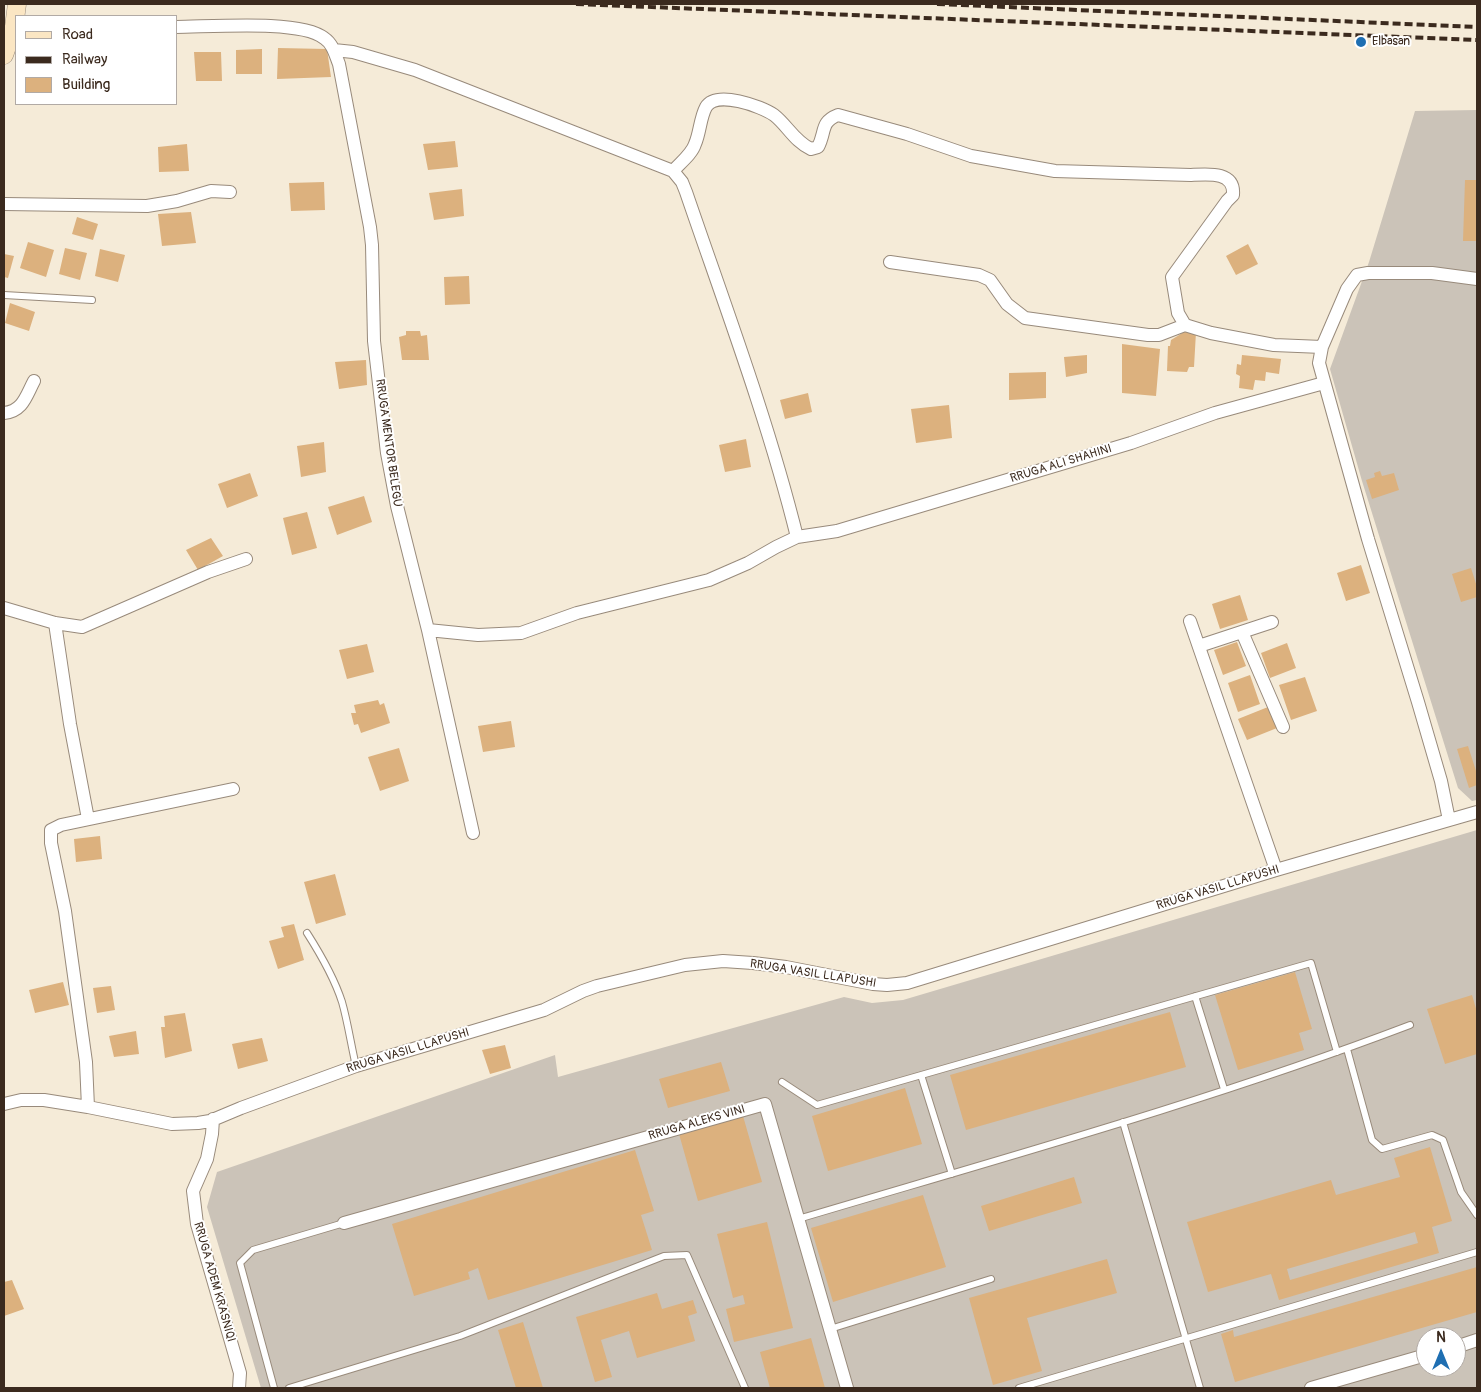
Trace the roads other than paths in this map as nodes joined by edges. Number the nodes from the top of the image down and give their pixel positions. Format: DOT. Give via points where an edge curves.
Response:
graph roads {
  1 [pos="13,15"];
  2 [pos="178,27"];
  3 [pos="334,50"];
  4 [pos="4,55"];
  5 [pos="673,171"];
  6 [pos="230,192"];
  7 [pos="4,204"];
  8 [pos="890,262"];
  9 [pos="1477,279"];
  10 [pos="4,295"];
  11 [pos="92,300"];
  12 [pos="1185,324"];
  13 [pos="1322,347"];
  14 [pos="34,381"];
  15 [pos="1324,383"];
  16 [pos="4,413"];
  17 [pos="797,537"];
  18 [pos="246,559"];
  19 [pos="4,608"];
  20 [pos="1190,621"];
  21 [pos="55,622"];
  22 [pos="1272,622"];
  23 [pos="428,630"];
  24 [pos="1242,632"];
  25 [pos="1199,646"];
  26 [pos="1283,727"];
  27 [pos="233,789"];
  28 [pos="1477,812"];
  29 [pos="88,819"];
  30 [pos="1449,820"];
  31 [pos="473,832"];
  32 [pos="1276,870"];
  33 [pos="307,933"];
  34 [pos="1194,996"];
  35 [pos="1410,1025"];
  36 [pos="1346,1049"];
  37 [pos="1336,1052"];
  38 [pos="356,1066"];
  39 [pos="921,1075"];
  40 [pos="782,1082"];
  41 [pos="1224,1089"];
  42 [pos="4,1104"];
  43 [pos="88,1107"];
  44 [pos="213,1119"];
  45 [pos="1123,1122"];
  46 [pos="952,1174"];
  47 [pos="1477,1215"];
  48 [pos="798,1220"];
  49 [pos="344,1223"];
  50 [pos="1477,1252"];
  51 [pos="992,1279"];
  52 [pos="830,1329"];
  53 [pos="1186,1339"];
  54 [pos="1416,1358"];
  55 [pos="239,1388"];
  56 [pos="274,1388"];
  57 [pos="289,1388"];
  58 [pos="745,1388"];
  59 [pos="847,1388"];
  60 [pos="1019,1388"];
  61 [pos="1200,1388"];
  62 [pos="1311,1388"];
  1 -- 4 [label="street"];
  2 -- 3 [label="street" via="298,28 318,34"];
  3 -- 5 [label="street" via="353,52 415,70"];
  3 -- 23 [label="street, RRUGA MENTOR BELEGU" via="370,228 374,341 387,453 396,506"];
  5 -- 12 [label="street" via="695,146 706,108 713,101 724,99 773,115 811,149 818,147 825,123 838,115 971,156 1055,171 1219,176 1232,183 1233,195 1172,277 1178,313"];
  5 -- 17 [label="street" via="686,192 736,337"];
  6 -- 7 [label="street" via="212,191 147,206"];
  8 -- 12 [label="street" via="979,275 990,280 1007,304 1025,318 1148,335 1159,335"];
  9 -- 13 [label="street" via="1432,273 1368,273 1357,276 1346,289"];
  10 -- 11 [label="lane"];
  12 -- 13 [label="street" via="1211,333 1274,345"];
  13 -- 15 [label="street" via="1319,363"];
  14 -- 16 [label="street" via="21,405 13,412"];
  15 -- 17 [label="street, RRUGA ALI SHAHINI" via="855,525"];
  15 -- 30 [label="street" via="1438,772"];
  17 -- 23 [label="street, RRUGA ALI SHAHINI" via="708,580 577,613 521,633 478,635"];
  18 -- 21 [label="street" via="82,627"];
  19 -- 21 [label="street"];
  20 -- 25 [label="street"];
  21 -- 29 [label="street"];
  22 -- 24 [label="street"];
  23 -- 31 [label="street, RRUGA MENTOR BELEGU"];
  24 -- 25 [label="street"];
  24 -- 26 [label="street"];
  25 -- 32 [label="street"];
  27 -- 29 [label="street"];
  28 -- 30 [label="street, RRUGA VASIL LLAPUSHI"];
  29 -- 43 [label="street" via="55,827 50,836 65,911 86,1062"];
  30 -- 32 [label="street, RRUGA VASIL LLAPUSHI"];
  32 -- 38 [label="street, RRUGA VASIL LLAPUSHI" via="907,983 873,984 786,967 701,962 597,986 544,1010"];
  33 -- 38 [label="lane" via="325,961 342,1003"];
  34 -- 37 [label="lane" via="1311,963"];
  34 -- 39 [label="lane"];
  34 -- 41 [label="lane"];
  35 -- 36 [label="lane"];
  36 -- 37 [label="lane"];
  36 -- 47 [label="lane" via="1372,1140 1382,1149 1432,1135 1443,1140 1461,1192"];
  37 -- 41 [label="lane"];
  38 -- 44 [label="street, RRUGA VASIL LLAPUSHI"];
  39 -- 40 [label="lane" via="817,1105"];
  39 -- 46 [label="lane"];
  41 -- 45 [label="lane"];
  42 -- 43 [label="street, RRUGA VASIL LLAPUSHI" via="33,1099"];
  43 -- 44 [label="street, RRUGA VASIL LLAPUSHI" via="172,1124 198,1124"];
  44 -- 55 [label="street, RRUGA ADEM KRASNIQI" via="207,1159 193,1191 196,1224 240,1373"];
  45 -- 46 [label="lane"];
  45 -- 53 [label="lane"];
  46 -- 48 [label="lane"];
  48 -- 49 [label="street, RRUGA ALEKS VINI" via="764,1104"];
  48 -- 52 [label="street, RRUGA ALEKS VINI"];
  49 -- 56 [label="lane" via="253,1250 240,1263"];
  50 -- 53 [label="lane"];
  51 -- 52 [label="lane"];
  52 -- 59 [label="street, RRUGA ALEKS VINI"];
  53 -- 60 [label="lane"];
  53 -- 61 [label="lane"];
  54 -- 62 [label="street"];
  57 -- 58 [label="lane" via="460,1336 664,1256 687,1255"];
}
